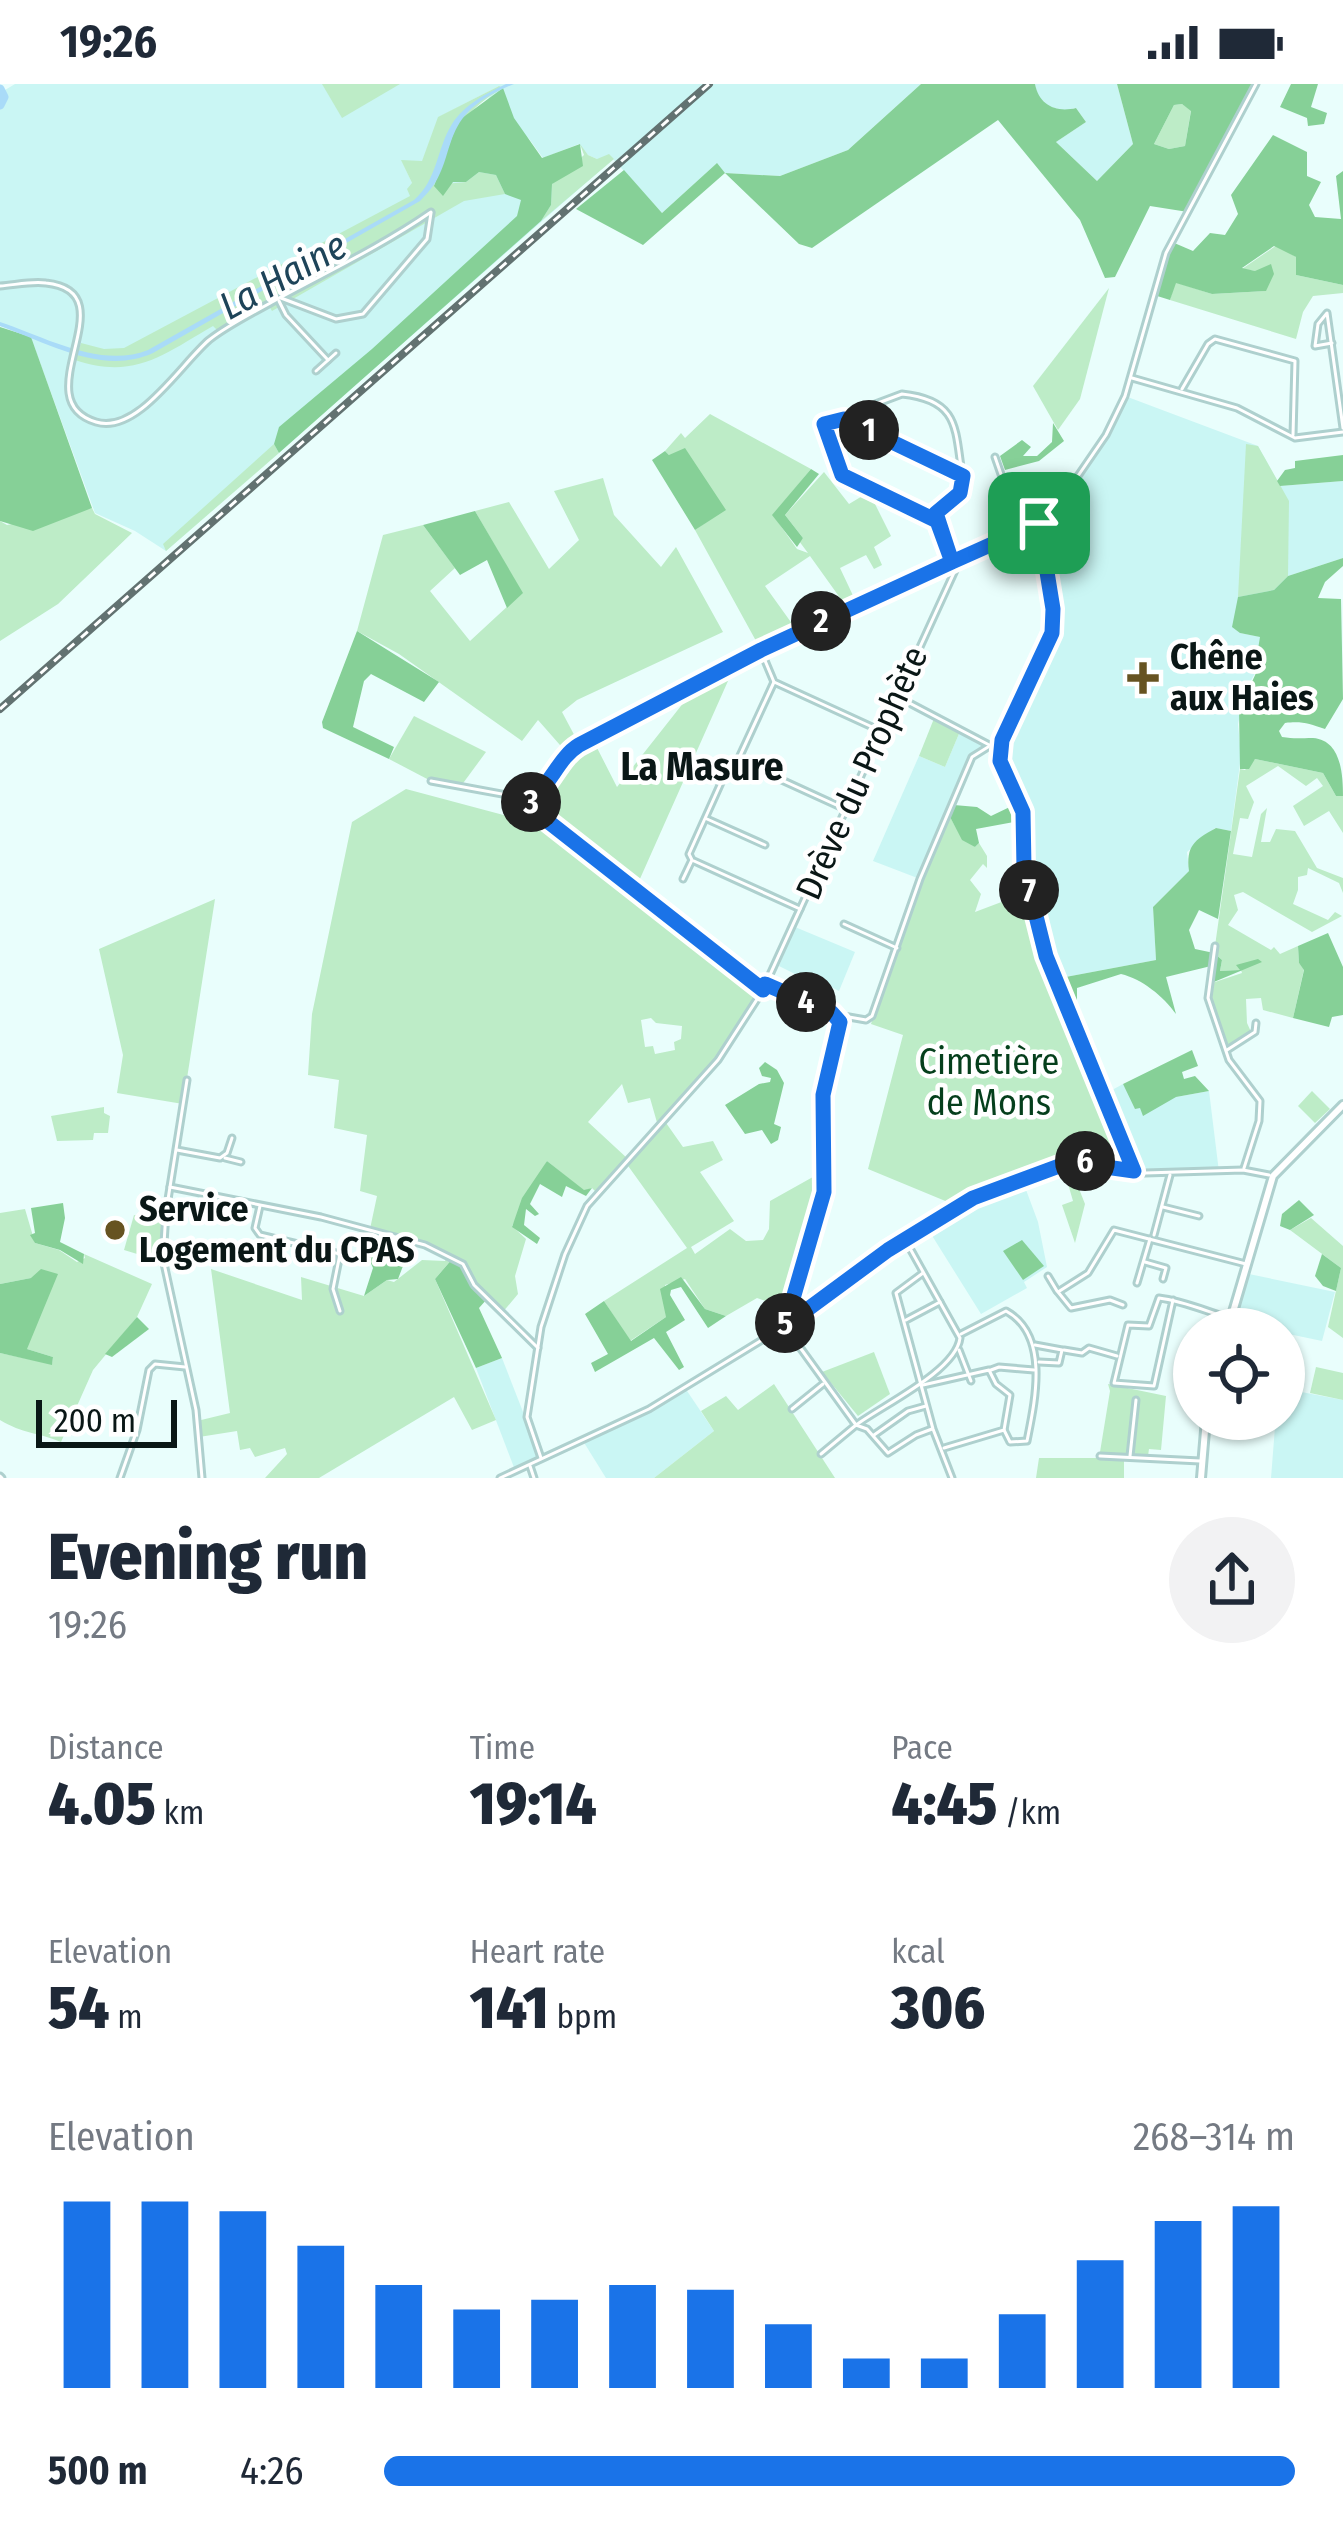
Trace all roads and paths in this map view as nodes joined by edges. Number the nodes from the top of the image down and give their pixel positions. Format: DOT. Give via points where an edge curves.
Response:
graph roads {
  1 [pos="1256,84"];
  2 [pos="0,286"];
  3 [pos="279,298"];
  4 [pos="1332,343"];
  5 [pos="336,353"];
  6 [pos="328,360"];
  7 [pos="316,371"];
  8 [pos="1131,377"];
  9 [pos="1181,392"];
  10 [pos="860,426"];
  11 [pos="1343,430"];
  12 [pos="1293,437"];
  13 [pos="995,458"];
  14 [pos="963,476"];
  15 [pos="937,521"];
  16 [pos="1039,523"];
  17 [pos="1021,531"];
  18 [pos="955,562"];
  19 [pos="936,567"];
  20 [pos="952,573"];
  21 [pos="761,650"];
  22 [pos="774,682"];
  23 [pos="896,696"];
  24 [pos="881,731"];
  25 [pos="988,747"];
  26 [pos="999,748"];
  27 [pos="738,760"];
  28 [pos="431,781"];
  29 [pos="531,799"];
  30 [pos="845,809"];
  31 [pos="705,818"];
  32 [pos="765,845"];
  33 [pos="692,860"];
  34 [pos="683,878"];
  35 [pos="800,909"];
  36 [pos="844,924"];
  37 [pos="1215,946"];
  38 [pos="897,948"];
  39 [pos="764,987"];
  40 [pos="832,1013"];
  41 [pos="1256,1023"];
  42 [pos="1225,1051"];
  43 [pos="187,1080"];
  44 [pos="1342,1107"];
  45 [pos="232,1138"];
  46 [pos="176,1150"];
  47 [pos="224,1157"];
  48 [pos="241,1162"];
  49 [pos="1244,1170"];
  50 [pos="1134,1171"];
  51 [pos="1171,1173"];
  52 [pos="1273,1176"];
  53 [pos="170,1187"];
  54 [pos="260,1204"];
  55 [pos="1162,1206"];
  56 [pos="1199,1216"];
  57 [pos="1152,1237"];
  58 [pos="905,1240"];
  59 [pos="1143,1262"];
  60 [pos="1246,1264"];
  61 [pos="924,1271"];
  62 [pos="1048,1276"];
  63 [pos="1163,1280"];
  64 [pos="1137,1282"];
  65 [pos="1058,1292"];
  66 [pos="1173,1300"];
  67 [pos="940,1302"];
  68 [pos="1123,1305"];
  69 [pos="1155,1308"];
  70 [pos="1199,1308"];
  71 [pos="1234,1308"];
  72 [pos="340,1311"];
  73 [pos="1168,1311"];
  74 [pos="904,1321"];
  75 [pos="785,1326"];
  76 [pos="958,1335"];
  77 [pos="1033,1345"];
  78 [pos="538,1348"];
  79 [pos="1062,1350"];
  80 [pos="958,1351"];
  81 [pos="1120,1356"];
  82 [pos="1036,1361"];
  83 [pos="187,1367"];
  84 [pos="989,1370"];
  85 [pos="1036,1370"];
  86 [pos="968,1374"];
  87 [pos="970,1381"];
  88 [pos="825,1382"];
  89 [pos="921,1385"];
  90 [pos="1136,1400"];
  91 [pos="926,1406"];
  92 [pos="792,1409"];
  93 [pos="856,1425"];
  94 [pos="933,1429"];
  95 [pos="1004,1430"];
  96 [pos="872,1436"];
  97 [pos="1203,1440"];
  98 [pos="943,1449"];
  99 [pos="821,1454"];
  100 [pos="1100,1456"];
  101 [pos="541,1458"];
  102 [pos="1130,1458"];
  103 [pos="1201,1461"];
  104 [pos="529,1464"];
  105 [pos="120,1478"];
  106 [pos="202,1478"];
  107 [pos="500,1478"];
  108 [pos="534,1478"];
  109 [pos="952,1478"];
  110 [pos="1201,1478"];
  1 -- 8 [label="street" via="1166,253"];
  2 -- 3 [label="street" via="44,282 67,292 81,317 67,386 77,410 99,423 137,413 210,339"];
  3 -- 3 [label="street" via="431,212 428,238 363,314 336,319"];
  3 -- 6 [label="street"];
  4 -- 4 [label="street" via="1329,328 1327,313 1316,346"];
  4 -- 11 [label="street"];
  5 -- 6 [label="street"];
  6 -- 7 [label="street"];
  8 -- 9 [label="street"];
  8 -- 16 [label="street" via="1106,434"];
  9 -- 12 [label="street" via="1237,408"];
  9 -- 12 [label="street" via="1212,340 1295,361"];
  10 -- 14 [label="street"];
  10 -- 14 [label="street" via="871,406 902,394 946,410"];
  10 -- 15 [label="street" via="824,424 842,475"];
  11 -- 12 [label="street"];
  13 -- 17 [label="street"];
  14 -- 15 [label="street"];
  15 -- 18 [label="street"];
  16 -- 17 [label="street"];
  16 -- 26 [label="street" via="1052,633"];
  17 -- 18 [label="street"];
  18 -- 19 [label="street"];
  18 -- 20 [label="street, Drève du Prophète"];
  19 -- 20 [label="street"];
  19 -- 21 [label="street"];
  20 -- 23 [label="street, Drève du Prophète"];
  21 -- 22 [label="street"];
  21 -- 29 [label="street" via="572,749"];
  22 -- 24 [label="street"];
  22 -- 27 [label="street"];
  23 -- 24 [label="street, Drève du Prophète"];
  23 -- 25 [label="street"];
  24 -- 30 [label="street, Drève du Prophète"];
  25 -- 26 [label="street"];
  25 -- 38 [label="street" via="972,757"];
  26 -- 50 [label="street" via="1023,812 1024,868 1046,956"];
  27 -- 30 [label="street"];
  27 -- 31 [label="street"];
  28 -- 29 [label="street"];
  29 -- 39 [label="street" via="536,812"];
  30 -- 35 [label="street, Drève du Prophète"];
  31 -- 32 [label="street"];
  31 -- 33 [label="street"];
  33 -- 34 [label="street"];
  33 -- 35 [label="street"];
  35 -- 39 [label="street, Drève du Prophète"];
  36 -- 38 [label="street"];
  37 -- 42 [label="street" via="1208,992"];
  38 -- 40 [label="street" via="872,1016"];
  39 -- 40 [label="street"];
  39 -- 78 [label="street, Drève du Prophète" via="718,1060 589,1202 555,1281"];
  40 -- 75 [label="street" via="840,1024 823,1095 824,1192"];
  41 -- 42 [label="street" via="1255,1032"];
  42 -- 49 [label="street" via="1260,1101"];
  43 -- 46 [label="street"];
  44 -- 52 [label="main road"];
  45 -- 47 [label="street"];
  46 -- 47 [label="street"];
  46 -- 53 [label="street"];
  47 -- 48 [label="street"];
  49 -- 51 [label="street"];
  49 -- 52 [label="street"];
  50 -- 51 [label="street"];
  50 -- 58 [label="street" via="1070,1162 973,1198"];
  51 -- 55 [label="street"];
  52 -- 60 [label="main road"];
  53 -- 54 [label="street"];
  53 -- 83 [label="street" via="164,1259"];
  54 -- 72 [label="street" via="260,1235 340,1254 333,1289"];
  54 -- 78 [label="street" via="408,1238 460,1262"];
  55 -- 56 [label="street"];
  55 -- 57 [label="street"];
  57 -- 59 [label="street"];
  57 -- 60 [label="street"];
  57 -- 65 [label="street" via="1112,1231 1088,1273"];
  58 -- 61 [label="street"];
  58 -- 75 [label="street"];
  59 -- 63 [label="street" via="1166,1268"];
  59 -- 64 [label="street"];
  60 -- 71 [label="main road"];
  61 -- 67 [label="street"];
  61 -- 74 [label="street" via="896,1291"];
  62 -- 65 [label="street"];
  65 -- 68 [label="street" via="1071,1309 1109,1300"];
  66 -- 69 [label="street" via="1159,1298"];
  66 -- 70 [label="street"];
  66 -- 73 [label="street"];
  67 -- 74 [label="street"];
  67 -- 76 [label="street"];
  69 -- 73 [label="street"];
  69 -- 81 [label="street" via="1146,1327 1128,1325"];
  73 -- 81 [label="street" via="1152,1388 1114,1383"];
  74 -- 89 [label="street"];
  75 -- 88 [label="street"];
  75 -- 101 [label="street" via="619,1425"];
  76 -- 77 [label="street" via="1006,1311"];
  76 -- 80 [label="street"];
  77 -- 79 [label="street"];
  77 -- 82 [label="street"];
  78 -- 101 [label="street, Drève du Prophète" via="527,1417"];
  79 -- 81 [label="street"];
  79 -- 82 [label="street" via="1056,1365"];
  80 -- 86 [label="street"];
  80 -- 89 [label="street"];
  82 -- 85 [label="street"];
  83 -- 105 [label="street" via="149,1370"];
  83 -- 106 [label="street"];
  84 -- 85 [label="street"];
  84 -- 86 [label="street"];
  84 -- 95 [label="street" via="1010,1395"];
  85 -- 95 [label="street" via="1027,1442 1010,1442"];
  86 -- 87 [label="street"];
  86 -- 89 [label="street"];
  88 -- 92 [label="street"];
  88 -- 93 [label="street"];
  89 -- 91 [label="street"];
  89 -- 93 [label="street"];
  90 -- 102 [label="street"];
  91 -- 94 [label="street"];
  91 -- 96 [label="street"];
  93 -- 96 [label="street"];
  93 -- 99 [label="street"];
  94 -- 96 [label="street" via="889,1453"];
  94 -- 98 [label="street"];
  95 -- 98 [label="street"];
  97 -- 103 [label="main road"];
  98 -- 109 [label="street"];
  100 -- 102 [label="street"];
  101 -- 104 [label="street"];
  102 -- 103 [label="street"];
  103 -- 110 [label="main road"];
  104 -- 107 [label="street"];
  104 -- 108 [label="street"];
}
